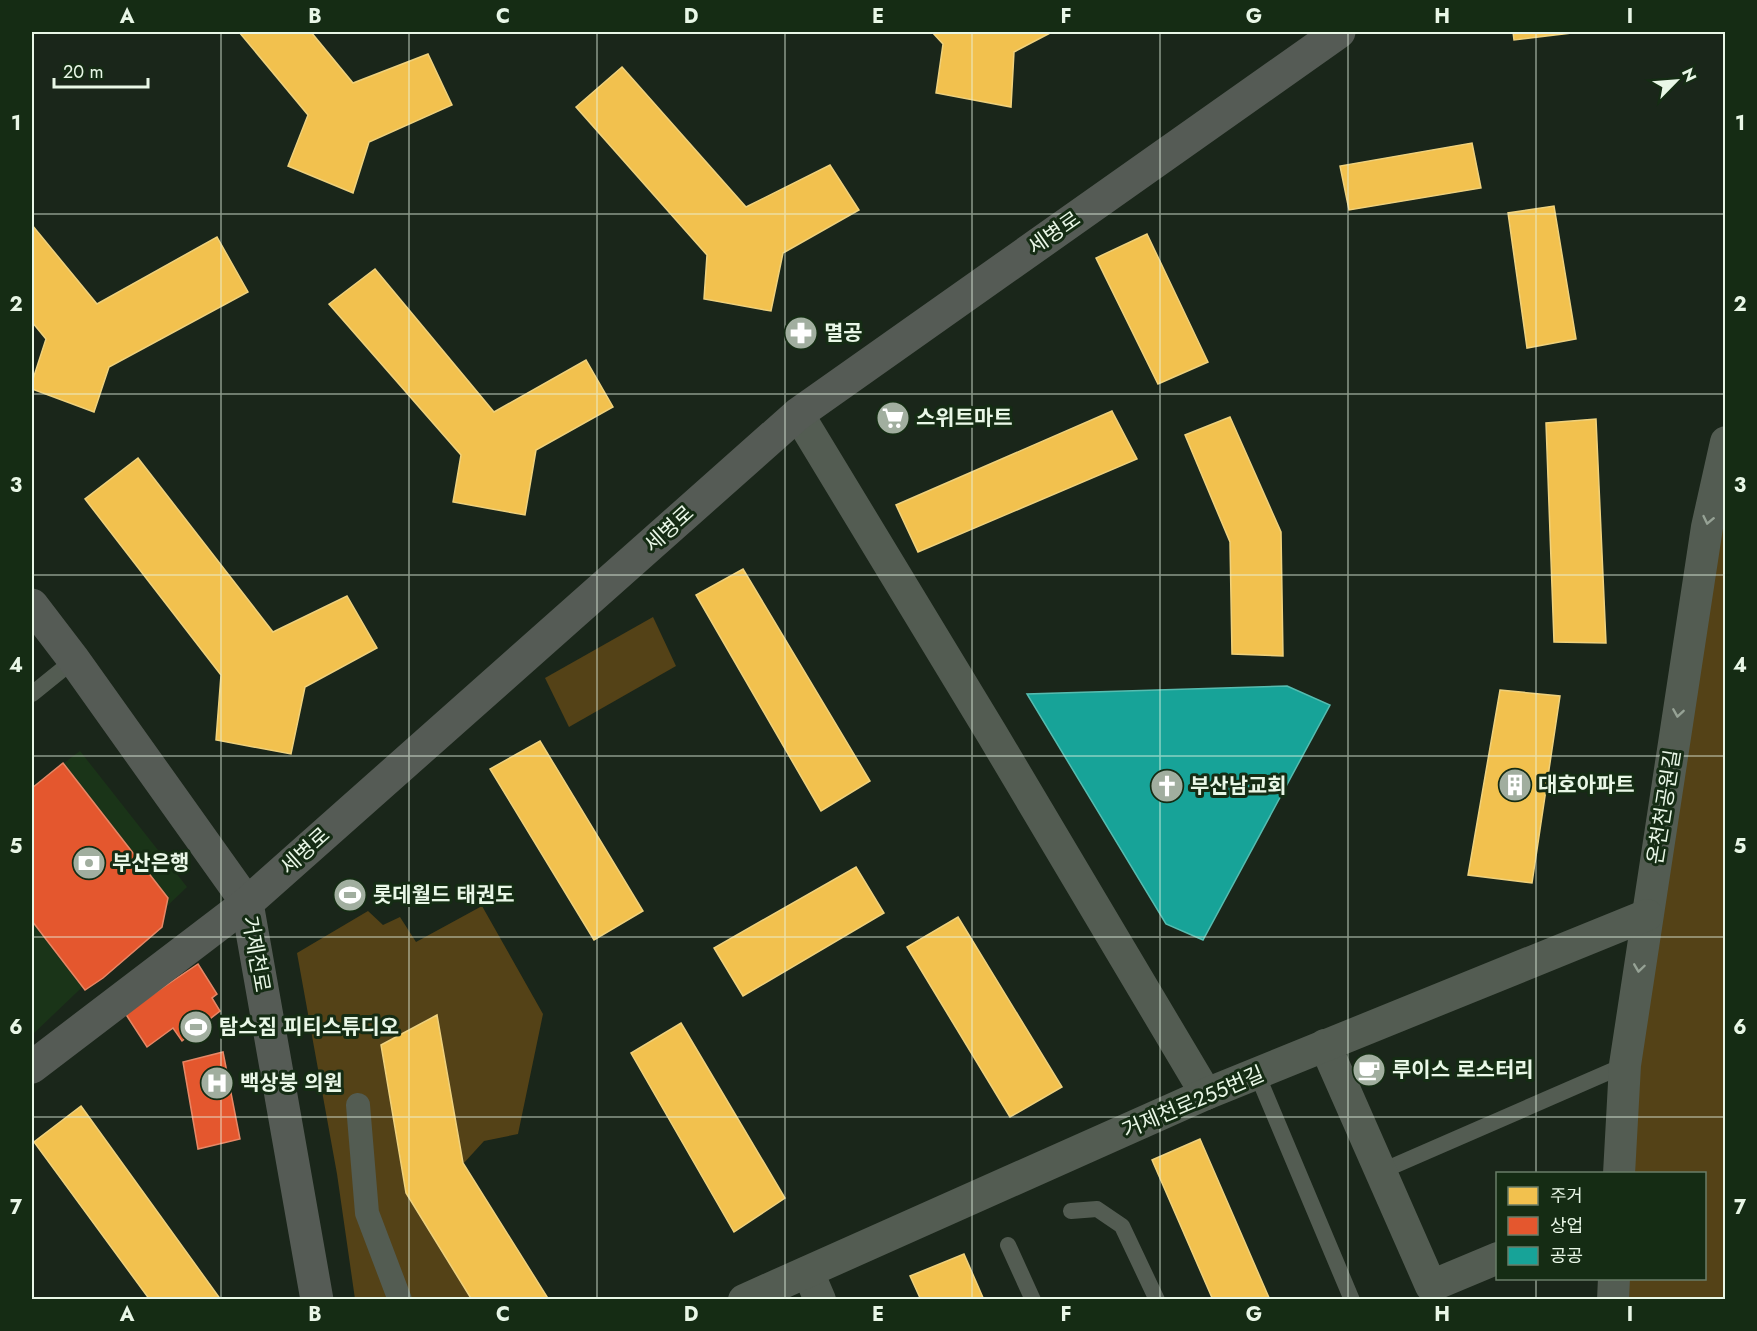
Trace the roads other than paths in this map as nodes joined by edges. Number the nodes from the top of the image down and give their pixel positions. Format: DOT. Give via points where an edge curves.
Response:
graph roads {
  1 [pos="1339,32"];
  2 [pos="798,414"];
  3 [pos="1725,442"];
  4 [pos="32,605"];
  5 [pos="74,660"];
  6 [pos="32,694"];
  7 [pos="247,903"];
  8 [pos="1647,915"];
  9 [pos="1325,1045"];
  10 [pos="1625,1065"];
  11 [pos="32,1067"];
  12 [pos="1257,1074"];
  13 [pos="1206,1094"];
  14 [pos="358,1105"];
  15 [pos="1382,1172"];
  16 [pos="1619,1172"];
  17 [pos="1071,1211"];
  18 [pos="1008,1245"];
  19 [pos="1496,1259"];
  20 [pos="1614,1280"];
  21 [pos="814,1286"];
  22 [pos="1433,1292"];
  23 [pos="317,1299"];
  24 [pos="400,1299"];
  25 [pos="744,1299"];
  26 [pos="1033,1299"];
  27 [pos="1157,1299"];
  28 [pos="1352,1299"];
  29 [pos="1613,1299"];
  1 -- 2 [label="main road, 세병로"];
  2 -- 7 [label="main road, 세병로"];
  2 -- 13 [label="street"];
  3 -- 8 [label="street, 온천천공원길, one-way" via="1707,527"];
  4 -- 5 [label="main road, 거제천로"];
  5 -- 6 [label="lane"];
  5 -- 7 [label="main road, 거제천로"];
  7 -- 11 [label="main road, 세병로"];
  7 -- 23 [label="main road, 거제천로"];
  8 -- 9 [label="street, 거제천로255번길"];
  8 -- 10 [label="street, 온천천공원길, one-way"];
  9 -- 12 [label="street, 거제천로255번길"];
  9 -- 15 [label="street"];
  10 -- 15 [label="lane"];
  10 -- 16 [label="street, 온천천공원길"];
  12 -- 13 [label="street, 거제천로255번길"];
  12 -- 28 [label="lane"];
  13 -- 21 [label="street, 거제천로255번길"];
  14 -- 24 [label="street" via="367,1213"];
  15 -- 22 [label="street"];
  17 -- 27 [label="lane" via="1097,1209 1122,1226"];
  18 -- 26 [label="lane"];
  19 -- 22 [label="street"];
  20 -- 29 [label="street"];
  21 -- 25 [label="street, 거제천로255번길"];
}
